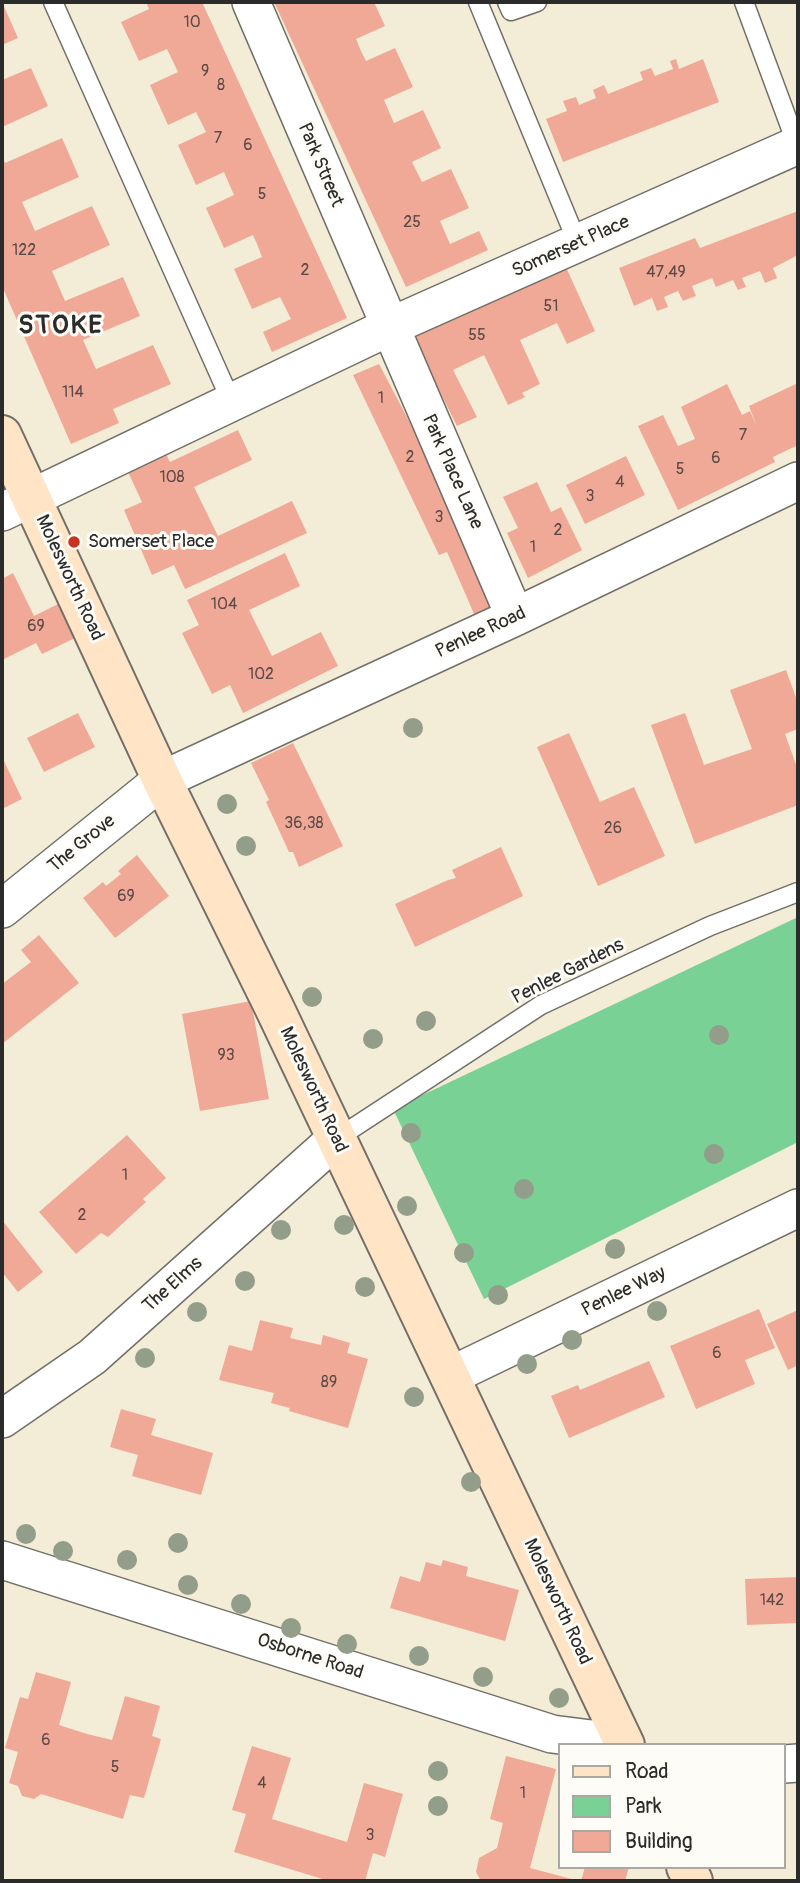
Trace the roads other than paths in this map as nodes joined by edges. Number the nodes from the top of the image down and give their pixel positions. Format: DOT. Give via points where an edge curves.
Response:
graph roads {
  1 [pos="53,2"];
  2 [pos="251,2"];
  3 [pos="478,2"];
  4 [pos="508,2"];
  5 [pos="537,2"];
  6 [pos="744,2"];
  7 [pos="797,145"];
  8 [pos="578,244"];
  9 [pos="389,327"];
  10 [pos="232,403"];
  11 [pos="2,435"];
  12 [pos="798,481"];
  13 [pos="17,505"];
  14 [pos="515,617"];
  15 [pos="162,779"];
  16 [pos="798,892"];
  17 [pos="2,909"];
  18 [pos="336,1139"];
  19 [pos="798,1208"];
  20 [pos="450,1376"];
  21 [pos="2,1419"];
  22 [pos="2,1560"];
  23 [pos="623,1741"];
  1 -- 10 [label="lane"];
  2 -- 9 [label="street, Park Street"];
  3 -- 8 [label="lane"];
  4 -- 5 [label="lane" via="511,11"];
  6 -- 7 [label="lane"];
  7 -- 8 [label="street, Somerset Place"];
  8 -- 9 [label="street, Somerset Place"];
  9 -- 10 [label="street, Somerset Place"];
  9 -- 14 [label="street, Park Place Lane"];
  10 -- 13 [label="street, Somerset Place"];
  11 -- 13 [label="street, Molesworth Road"];
  12 -- 14 [label="street, Penlee Road"];
  13 -- 15 [label="street, Molesworth Road"];
  14 -- 15 [label="street, Penlee Road"];
  15 -- 17 [label="street, The Grove"];
  15 -- 18 [label="street, Molesworth Road"];
  16 -- 18 [label="lane, Penlee Gardens" via="709,926 541,1005"];
  18 -- 20 [label="street, Molesworth Road"];
  18 -- 21 [label="street, The Elms" via="92,1357"];
  19 -- 20 [label="street, Penlee Way"];
  20 -- 23 [label="street, Molesworth Road"];
  22 -- 23 [label="street, Osborne Road" via="552,1734"];
}
